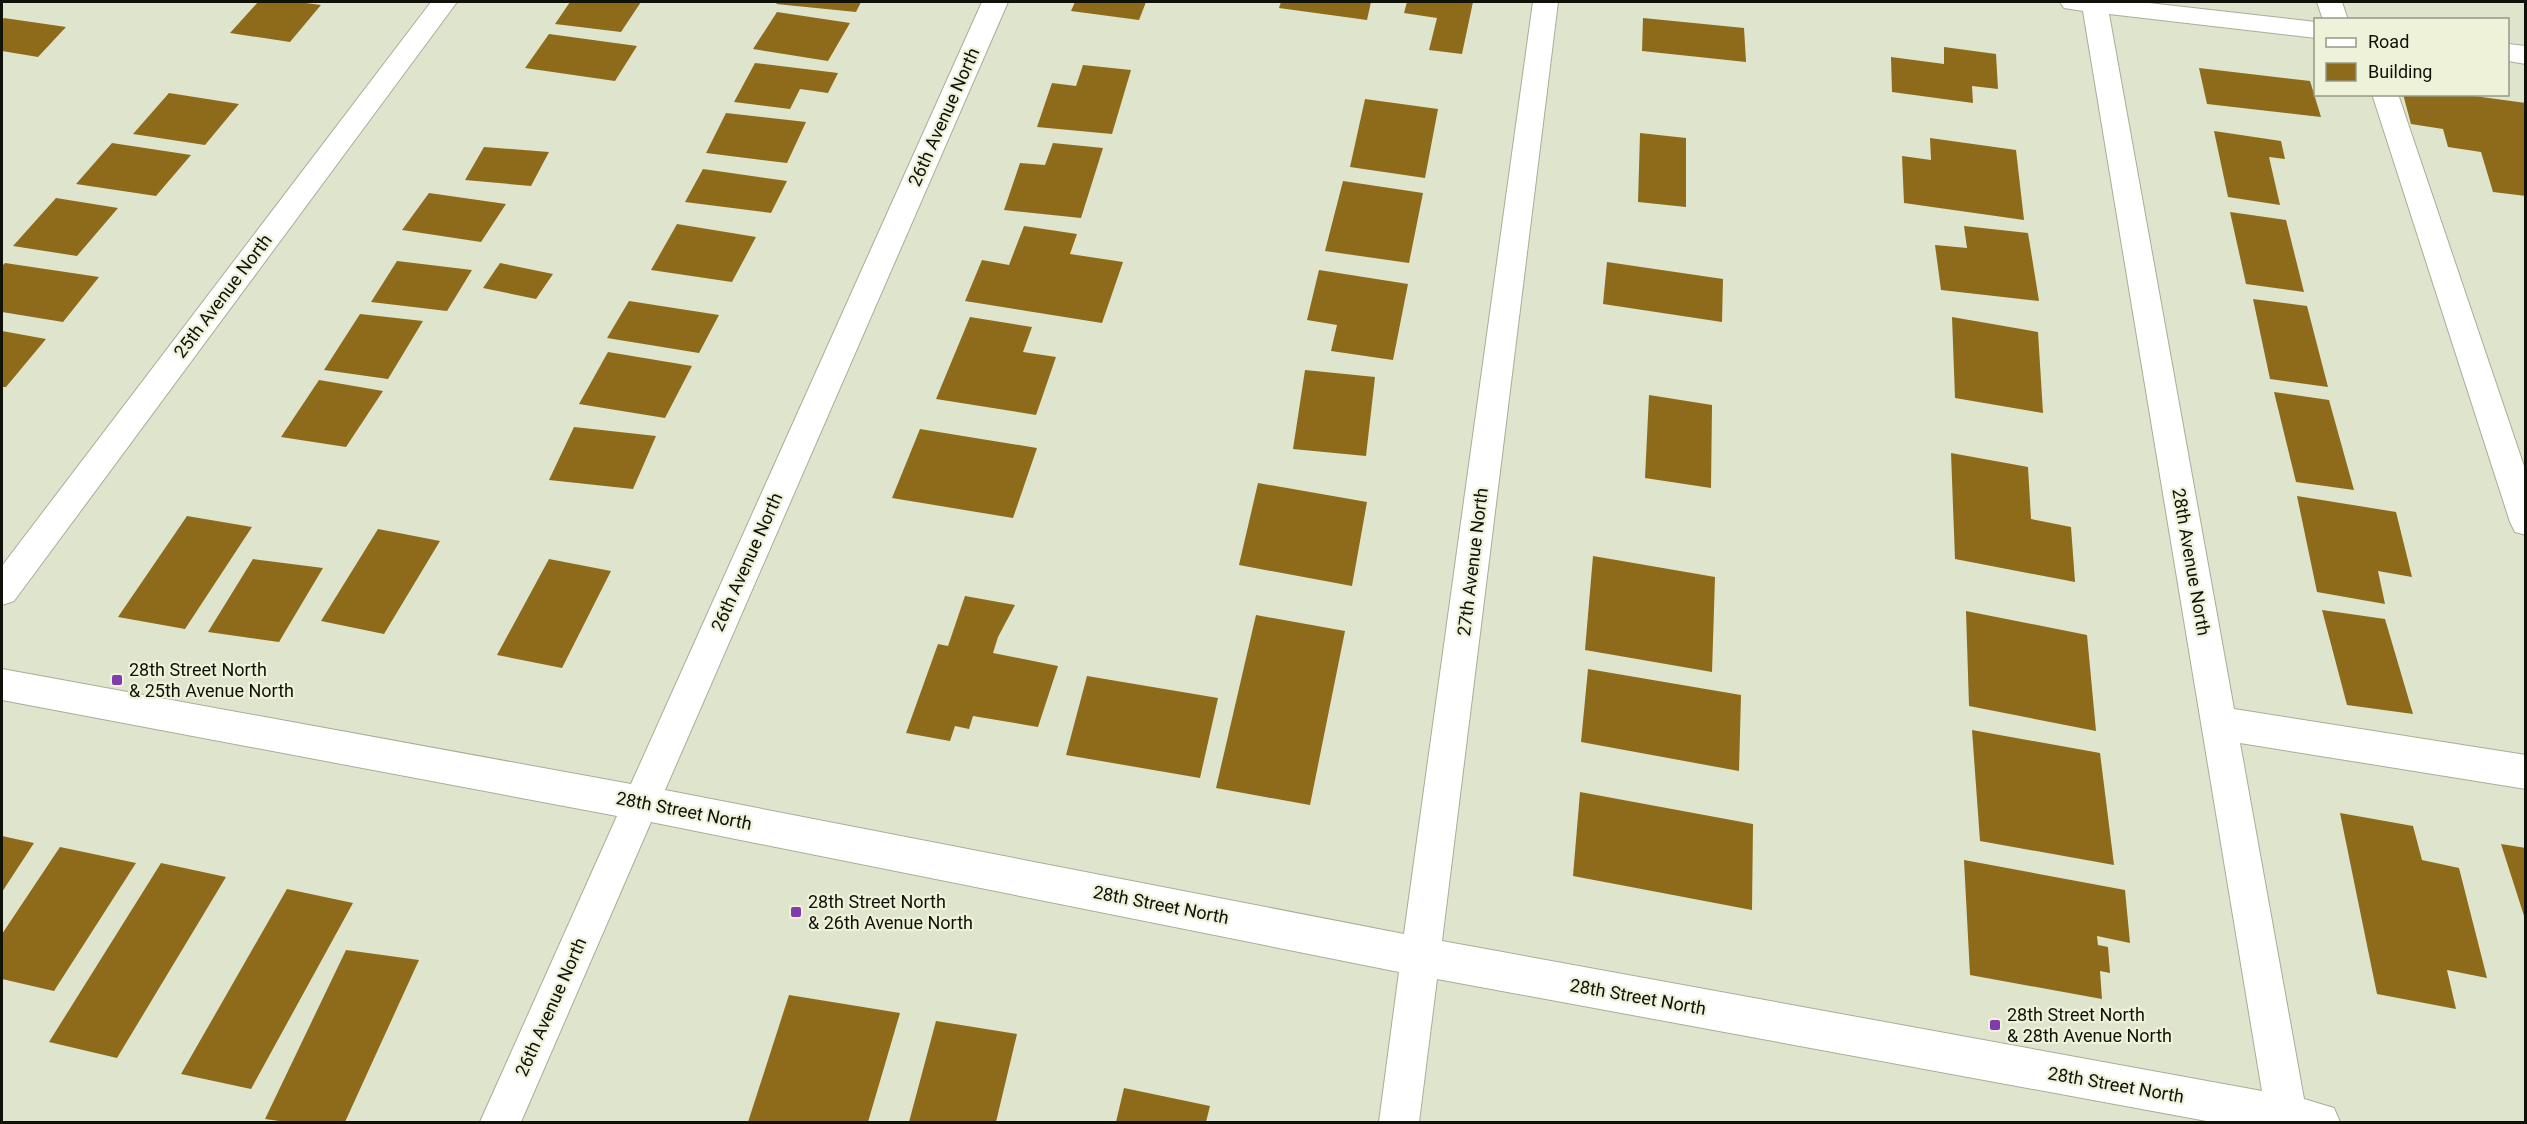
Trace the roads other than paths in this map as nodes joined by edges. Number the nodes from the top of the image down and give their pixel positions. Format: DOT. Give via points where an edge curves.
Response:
graph roads {
  1 [pos="444,2"];
  2 [pos="995,2"];
  3 [pos="1546,2"];
  4 [pos="2086,2"];
  5 [pos="2330,2"];
  6 [pos="2335,18"];
  7 [pos="2314,30"];
  8 [pos="2509,53"];
  9 [pos="2526,55"];
  10 [pos="2386,96"];
  11 [pos="2526,522"];
  12 [pos="2,591"];
  13 [pos="2,685"];
  14 [pos="2219,723"];
  15 [pos="2526,772"];
  16 [pos="641,803"];
  17 [pos="1421,957"];
  18 [pos="2299,1120"];
  19 [pos="500,1122"];
  20 [pos="1399,1122"];
  1 -- 12 [label="street, 25th Avenue North"];
  2 -- 16 [label="street, 26th Avenue North"];
  3 -- 17 [label="street, 27th Avenue North"];
  4 -- 7 [label="street"];
  4 -- 14 [label="street, 28th Avenue North"];
  5 -- 6 [label="street"];
  8 -- 9 [label="street"];
  10 -- 11 [label="street"];
  13 -- 16 [label="street, 28th Street North"];
  14 -- 15 [label="street"];
  14 -- 18 [label="street, 28th Avenue North"];
  16 -- 17 [label="street, 28th Street North"];
  16 -- 19 [label="street, 26th Avenue North"];
  17 -- 18 [label="street, 28th Street North"];
  17 -- 20 [label="street, 27th Avenue North"];
}
